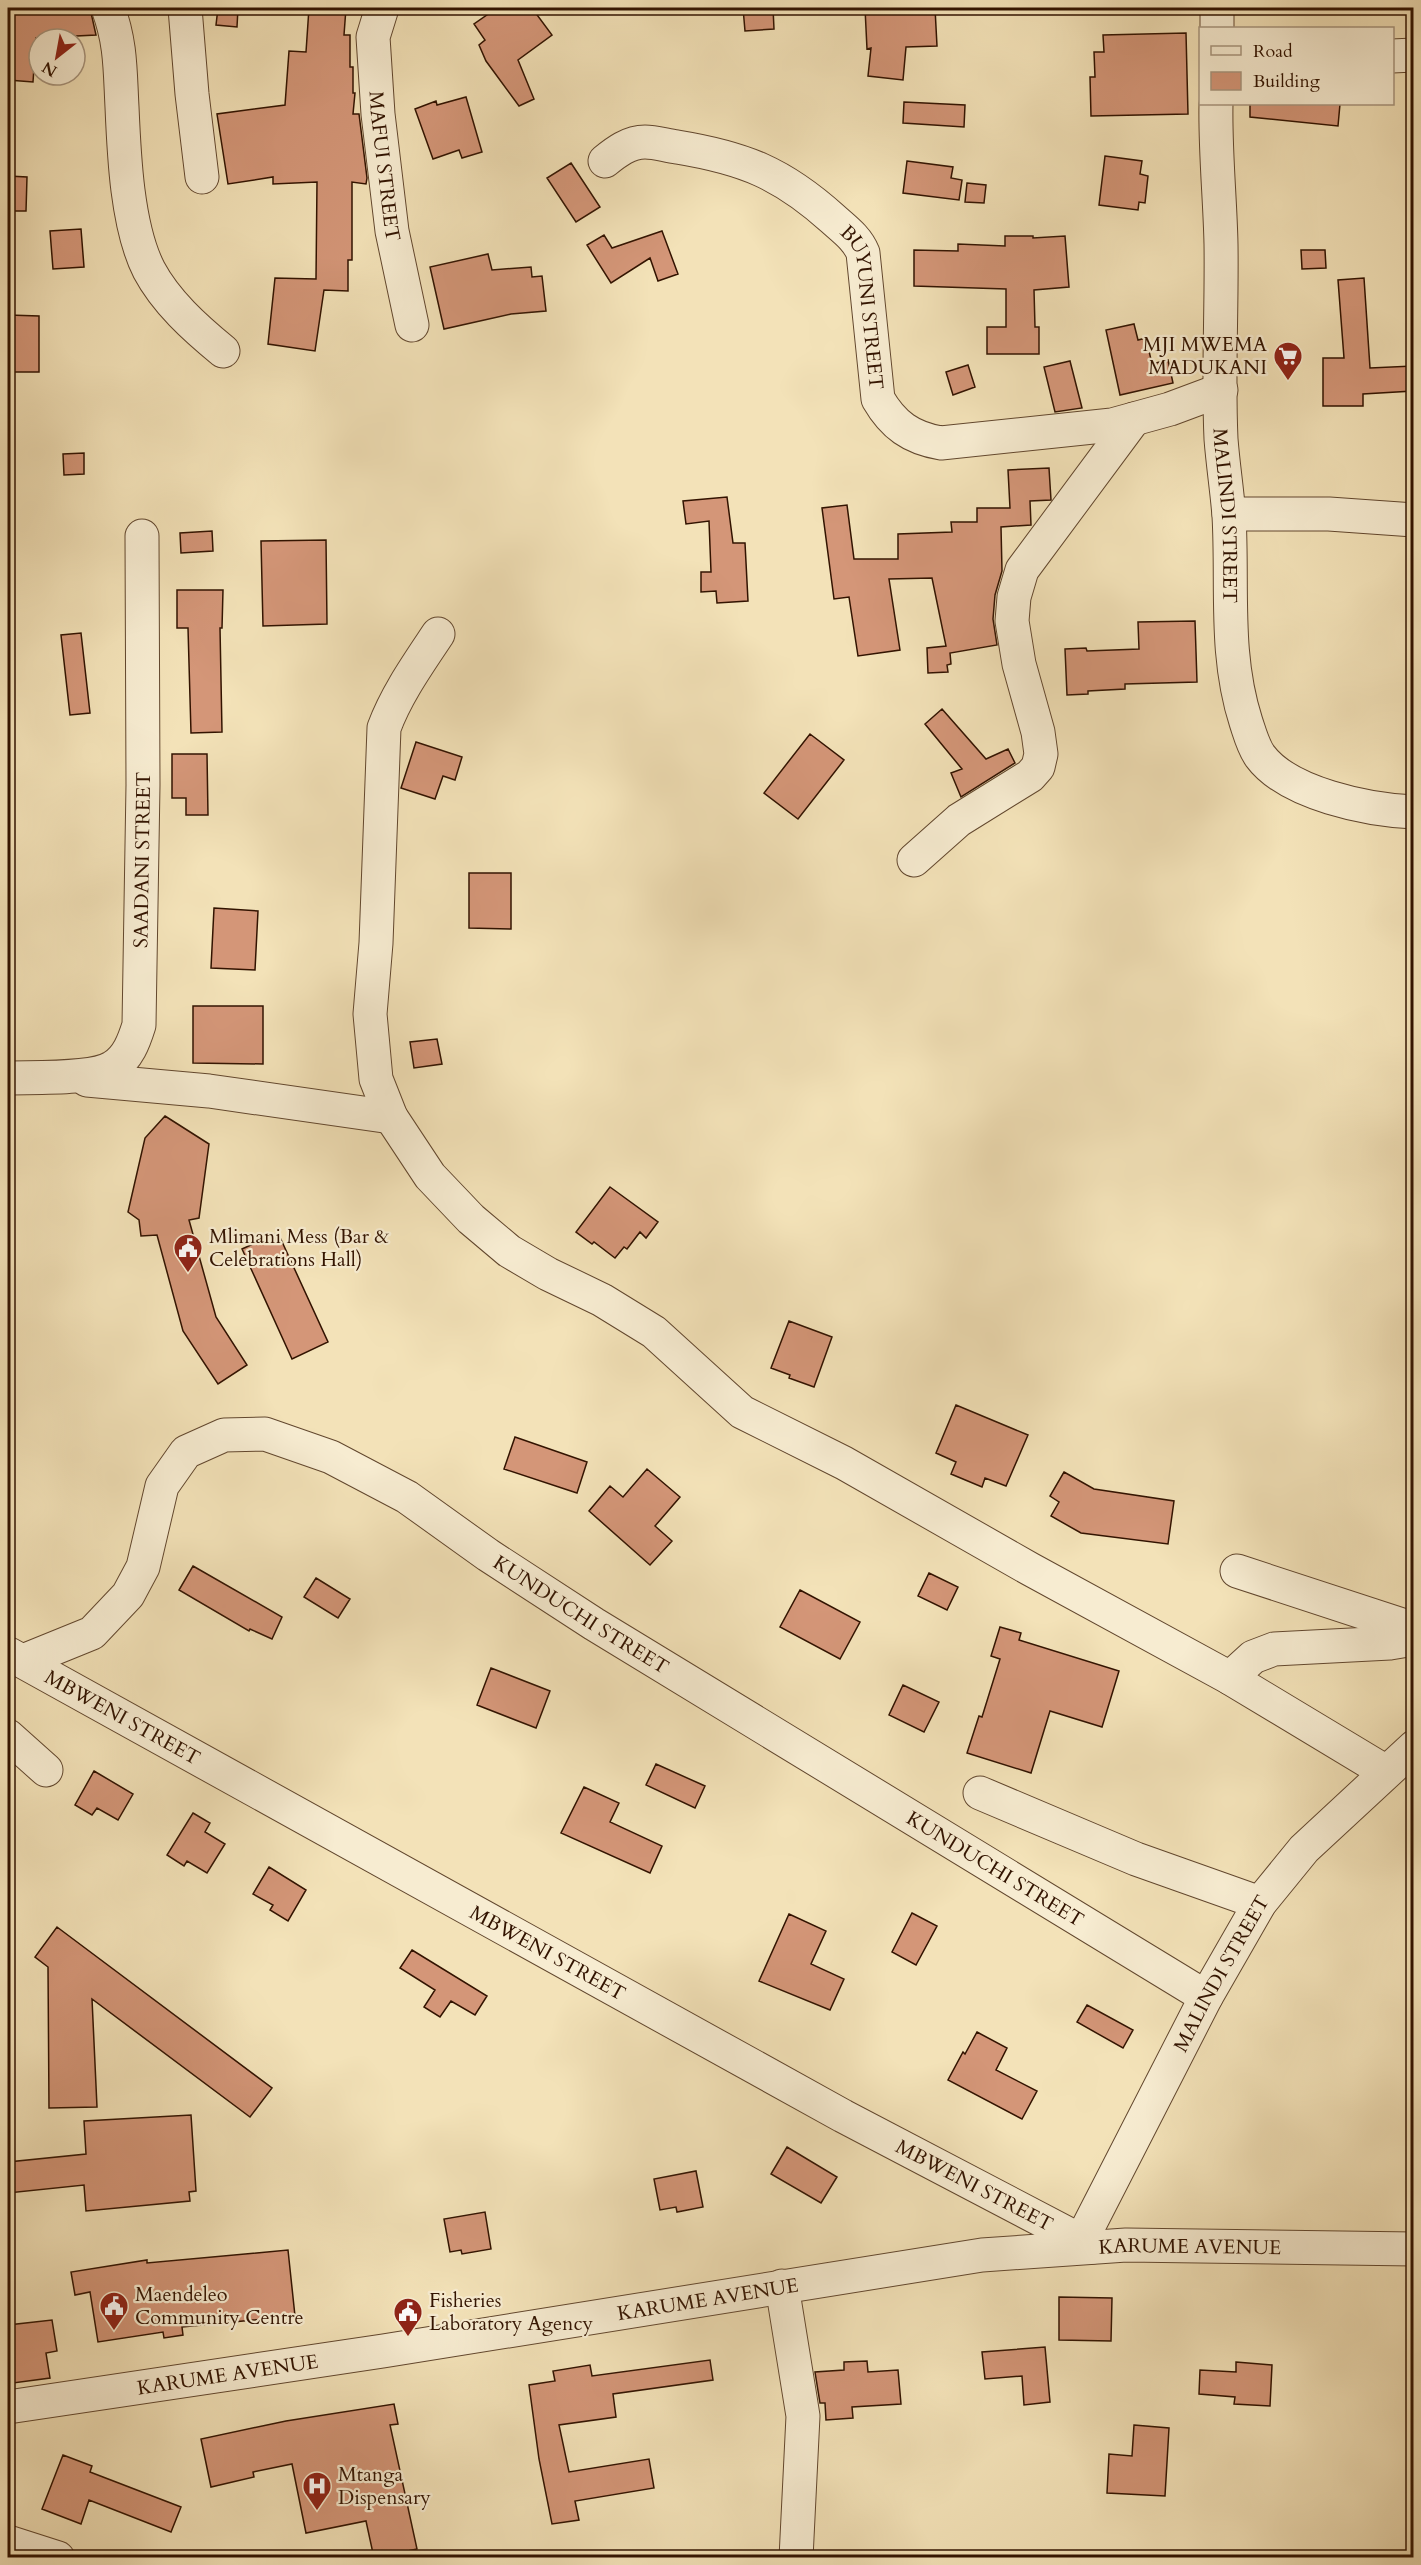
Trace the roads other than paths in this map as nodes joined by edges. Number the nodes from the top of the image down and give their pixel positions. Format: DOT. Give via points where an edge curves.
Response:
graph roads {
  1 [pos="108,8"];
  2 [pos="185,8"];
  3 [pos="382,8"];
  4 [pos="1217,8"];
  5 [pos="1217,27"];
  6 [pos="1413,55"];
  7 [pos="1394,56"];
  8 [pos="1216,105"];
  9 [pos="605,161"];
  10 [pos="202,177"];
  11 [pos="412,325"];
  12 [pos="223,351"];
  13 [pos="1221,390"];
  14 [pos="1134,419"];
  15 [pos="1229,514"];
  16 [pos="1413,520"];
  17 [pos="142,536"];
  18 [pos="438,634"];
  19 [pos="1413,812"];
  20 [pos="914,860"];
  21 [pos="53,1077"];
  22 [pos="8,1078"];
  23 [pos="392,1117"];
  24 [pos="1237,1571"];
  25 [pos="1413,1629"];
  26 [pos="1413,1639"];
  27 [pos="15,1657"];
  28 [pos="1230,1678"];
  29 [pos="8,1736"];
  30 [pos="1413,1747"];
  31 [pos="46,1770"];
  32 [pos="1386,1772"];
  33 [pos="980,1793"];
  34 [pos="1260,1904"];
  35 [pos="1206,1997"];
  36 [pos="1087,2244"];
  37 [pos="1413,2250"];
  38 [pos="782,2286"];
  39 [pos="8,2408"];
  40 [pos="8,2542"];
  41 [pos="58,2558"];
  42 [pos="796,2558"];
  1 -- 12 [label="street" via="120,46 125,159 135,233 149,269 169,298 191,325"];
  2 -- 10 [label="street"];
  3 -- 11 [label="street, MAFUI STREET" via="374,37 378,114 392,231"];
  4 -- 5 [label="street"];
  6 -- 7 [label="street"];
  8 -- 13 [label="street, MALINDI STREET"];
  9 -- 14 [label="street, BUYUNI STREET" via="629,145 645,142 735,159 770,172 827,213 859,242 878,399 894,422 913,436 941,443"];
  13 -- 14 [label="street, BUYUNI STREET"];
  13 -- 15 [label="street, MALINDI STREET" via="1221,440"];
  14 -- 20 [label="street" via="1022,570 1014,597 1012,621 1038,732 1038,767 1030,776 959,820"];
  15 -- 16 [label="street" via="1329,514"];
  15 -- 19 [label="street, MALINDI STREET" via="1235,686 1256,749 1272,769 1305,788 1364,807"];
  17 -- 21 [label="street, SAADANI STREET" via="139,1025 129,1051 111,1069"];
  18 -- 23 [label="street" via="384,728 370,1014 376,1079"];
  21 -- 22 [label="street, SAADANI STREET"];
  21 -- 23 [label="street" via="209,1091"];
  23 -- 28 [label="street" via="430,1176 471,1219 509,1251 654,1332 742,1413 844,1463"];
  24 -- 25 [label="street"];
  26 -- 28 [label="street" via="1274,1649 1253,1658"];
  27 -- 35 [label="street, KUNDUCHI STREET" via="92,1633 128,1595 143,1567 162,1486 186,1452 224,1435 265,1434 331,1457 408,1497 603,1630"];
  27 -- 36 [label="street, MBWENI STREET" via="843,2116"];
  28 -- 32 [label="street"];
  29 -- 31 [label="street"];
  30 -- 32 [label="street, MALINDI STREET"];
  32 -- 34 [label="street, MALINDI STREET" via="1304,1849"];
  33 -- 34 [label="street" via="1136,1859"];
  34 -- 35 [label="street, MALINDI STREET"];
  35 -- 36 [label="street, MALINDI STREET"];
  36 -- 37 [label="street, KARUME AVENUE"];
  36 -- 38 [label="street, KARUME AVENUE" via="982,2255"];
  38 -- 39 [label="street, KARUME AVENUE"];
  38 -- 42 [label="street" via="803,2416"];
  40 -- 41 [label="street"];
}
